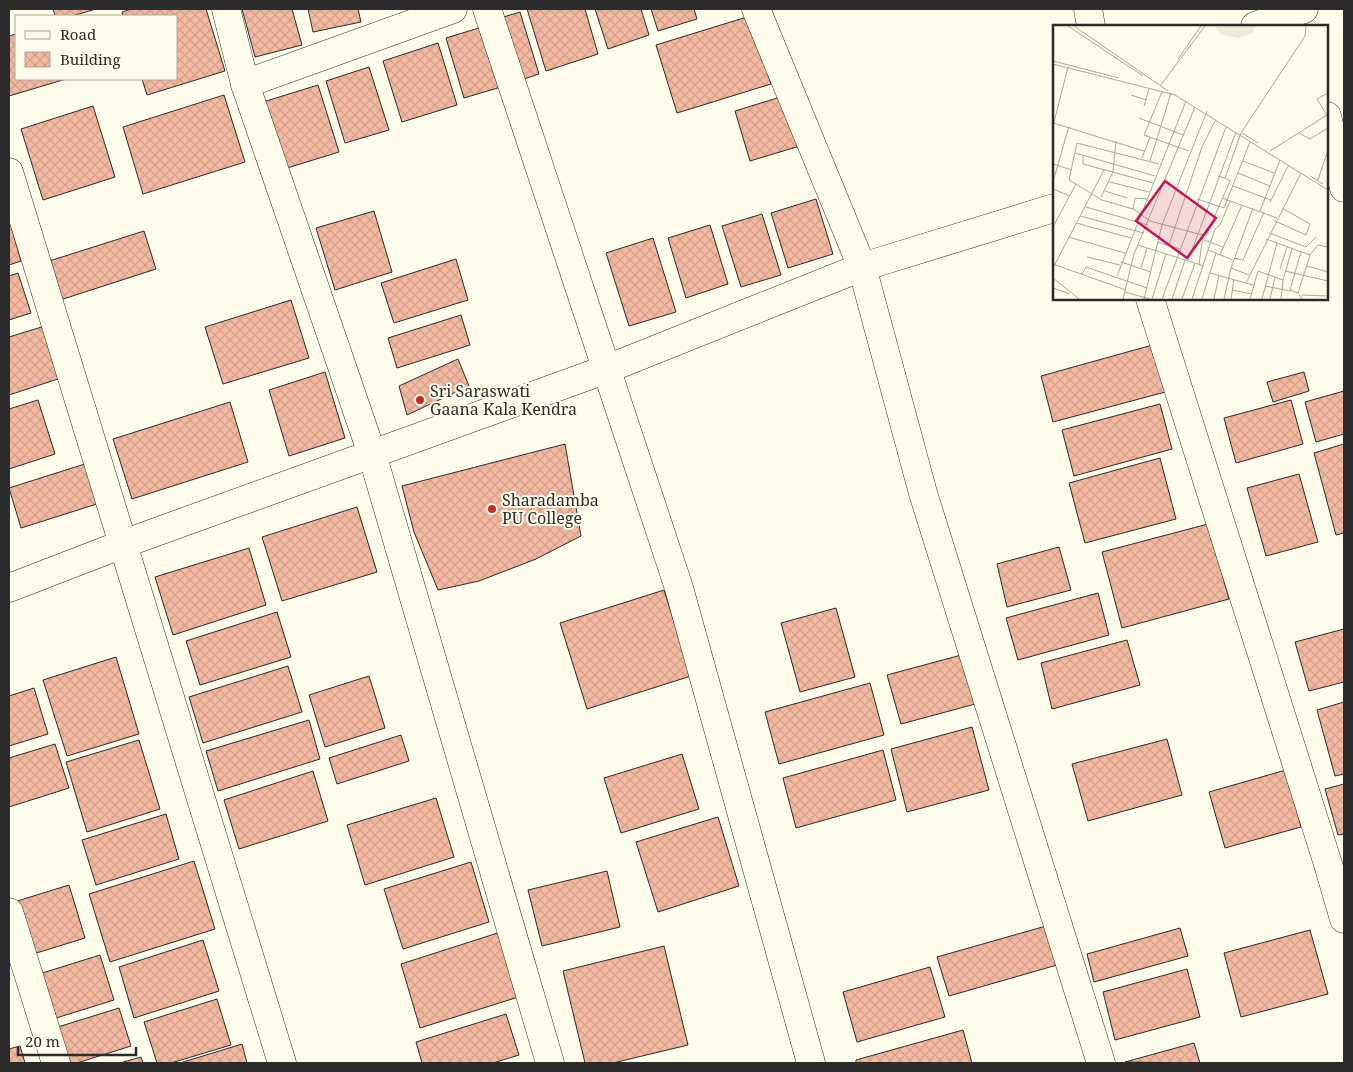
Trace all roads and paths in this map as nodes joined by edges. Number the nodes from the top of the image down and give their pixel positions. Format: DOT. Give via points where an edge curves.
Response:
graph roads {
  1 [pos="226,9"];
  2 [pos="452,9"];
  3 [pos="487,9"];
  4 [pos="756,9"];
  5 [pos="1088,9"];
  6 [pos="1303,13"];
  7 [pos="1091,25"];
  8 [pos="1259,25"];
  9 [pos="245,84"];
  10 [pos="1328,120"];
  11 [pos="9,172"];
  12 [pos="1344,188"];
  13 [pos="1328,193"];
  14 [pos="1344,194"];
  15 [pos="1053,208"];
  16 [pos="862,267"];
  17 [pos="1150,300"];
  18 [pos="607,369"];
  19 [pos="372,454"];
  20 [pos="123,544"];
  21 [pos="9,588"];
  22 [pos="9,912"];
  23 [pos="1344,919"];
  24 [pos="56,1063"];
  25 [pos="282,1063"];
  26 [pos="550,1063"];
  27 [pos="811,1063"];
  28 [pos="1101,1063"];
  1 -- 9 [label="street"];
  2 -- 9 [label="street"];
  3 -- 18 [label="street"];
  4 -- 16 [label="street"];
  5 -- 7 [label="street"];
  6 -- 8 [label="street"];
  9 -- 19 [label="street"];
  10 -- 12 [label="street"];
  11 -- 20 [label="street"];
  13 -- 14 [label="street"];
  15 -- 16 [label="street"];
  16 -- 18 [label="street"];
  16 -- 28 [label="street" via="923,493"];
  17 -- 23 [label="street"];
  18 -- 19 [label="street"];
  18 -- 27 [label="street" via="679,588"];
  19 -- 20 [label="street"];
  19 -- 26 [label="street"];
  20 -- 21 [label="street"];
  20 -- 25 [label="street"];
  22 -- 24 [label="street"];
}
